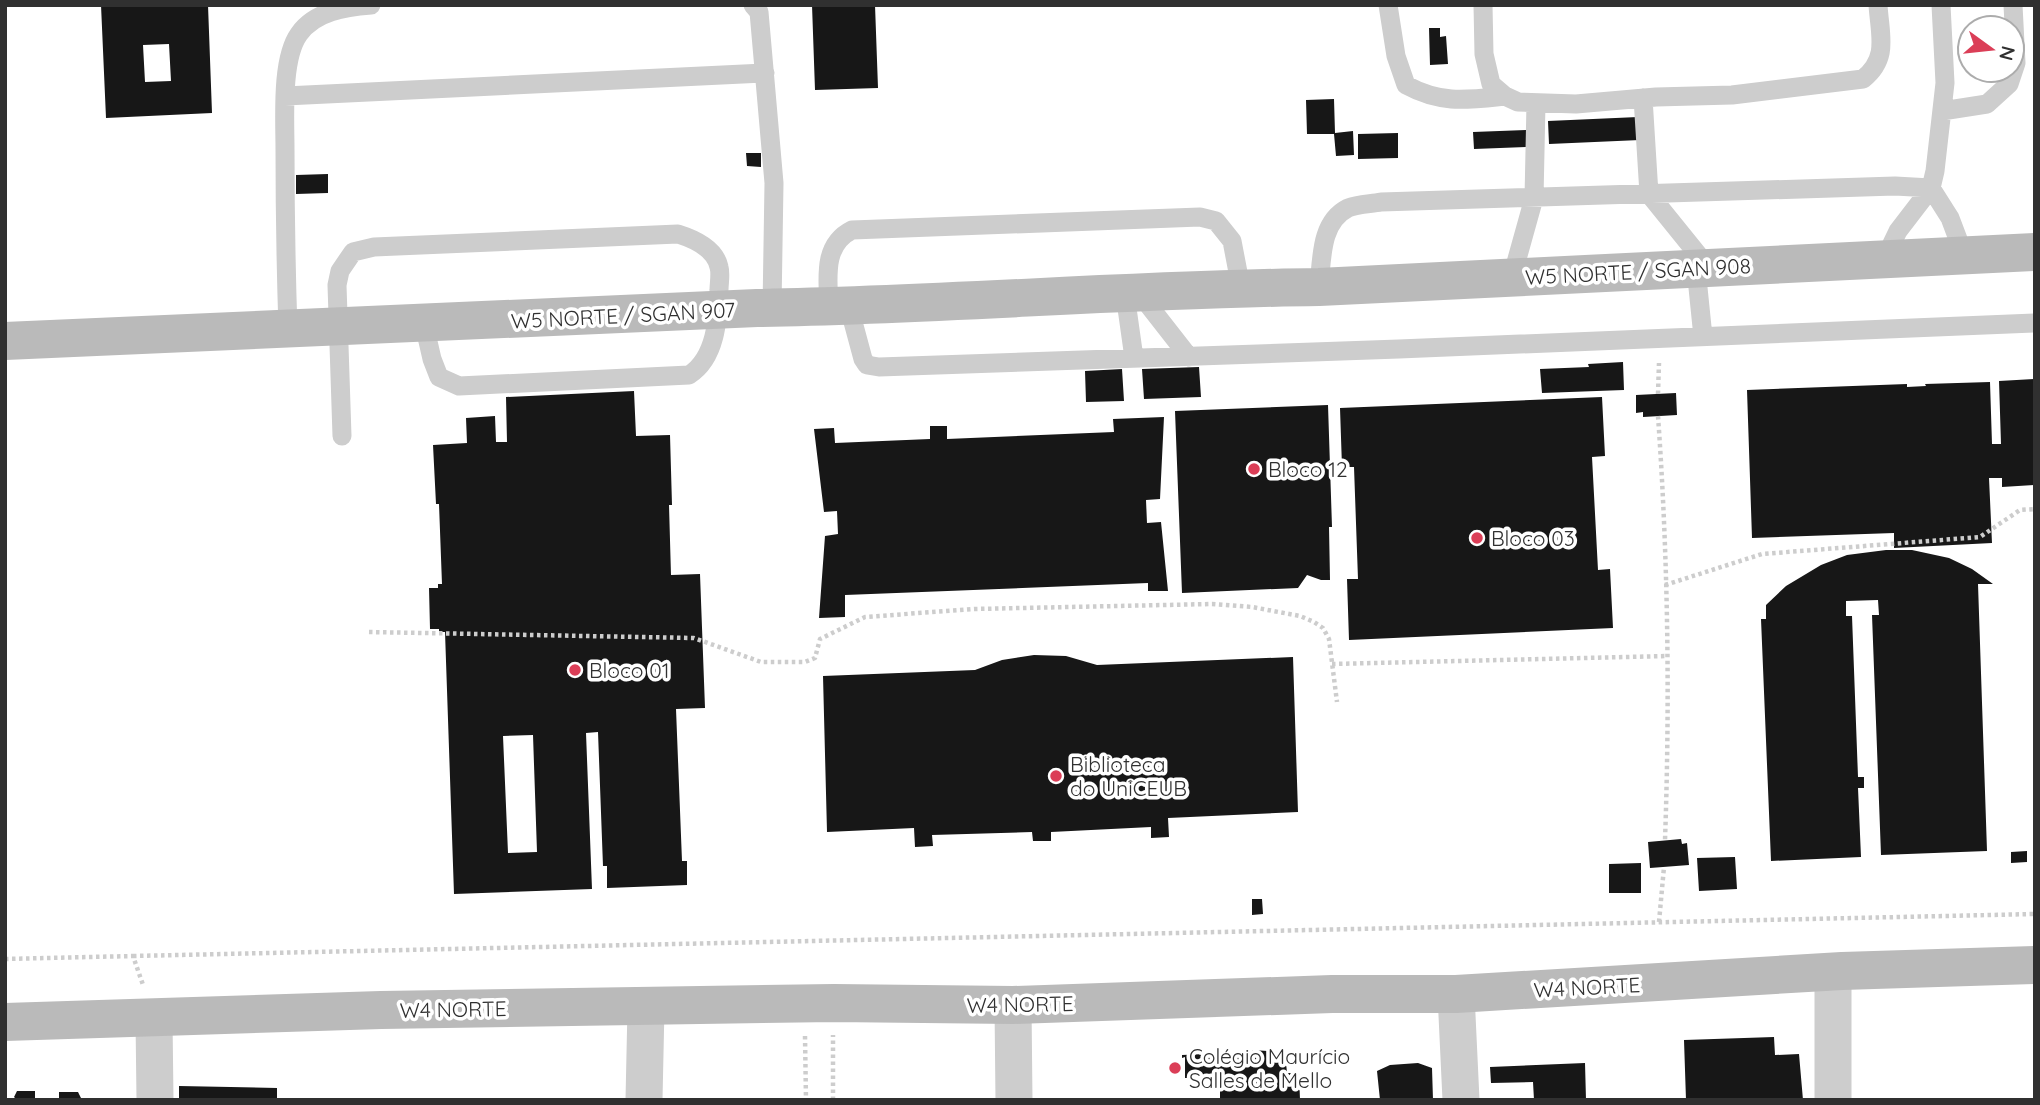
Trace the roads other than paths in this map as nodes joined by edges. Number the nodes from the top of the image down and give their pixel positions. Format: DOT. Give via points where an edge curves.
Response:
graph roads {
  1 [pos="371,5"];
  2 [pos="753,5"];
  3 [pos="1388,5"];
  4 [pos="1483,5"];
  5 [pos="1878,5"];
  6 [pos="1941,5"];
  7 [pos="2013,5"];
  8 [pos="765,73"];
  9 [pos="285,96"];
  10 [pos="1504,96"];
  11 [pos="1643,98"];
  12 [pos="1536,103"];
  13 [pos="1942,111"];
  14 [pos="1931,188"];
  15 [pos="1648,194"];
  16 [pos="1534,198"];
  17 [pos="2035,252"];
  18 [pos="1964,255"];
  19 [pos="1885,258"];
  20 [pos="1702,267"];
  21 [pos="1513,277"];
  22 [pos="1320,287"];
  23 [pos="1241,288"];
  24 [pos="1132,293"];
  25 [pos="772,307"];
  26 [pos="839,307"];
  27 [pos="718,311"];
  28 [pos="2035,323"];
  29 [pos="424,324"];
  30 [pos="337,328"];
  31 [pos="288,330"];
  32 [pos="1703,337"];
  33 [pos="5,341"];
  34 [pos="1189,357"];
  35 [pos="1134,358"];
  36 [pos="342,436"];
  37 [pos="2035,965"];
  38 [pos="1833,972"];
  39 [pos="1456,993"];
  40 [pos="1013,1005"];
  41 [pos="646,1007"];
  42 [pos="154,1019"];
  43 [pos="5,1022"];
  44 [pos="155,1100"];
  45 [pos="644,1100"];
  46 [pos="1014,1100"];
  47 [pos="1461,1100"];
  48 [pos="1833,1100"];
  1 -- 9 [label="lane" via="339,8 312,21 299,34 289,60"];
  2 -- 8 [label="lane" via="759,12"];
  3 -- 10 [label="lane" via="1406,85 1450,100"];
  4 -- 10 [label="lane" via="1491,84"];
  5 -- 11 [label="lane" via="1881,55 1863,79 1732,95"];
  6 -- 13 [label="lane"];
  7 -- 13 [label="lane" via="2016,63 2008,84 1987,104"];
  8 -- 9 [label="lane"];
  8 -- 25 [label="lane" via="774,183"];
  9 -- 31 [label="lane"];
  10 -- 12 [label="lane" via="1517,103"];
  11 -- 12 [label="lane"];
  11 -- 15 [label="lane"];
  12 -- 16 [label="lane"];
  13 -- 14 [label="lane"];
  14 -- 15 [label="lane"];
  14 -- 18 [label="lane" via="1950,218"];
  14 -- 19 [label="lane" via="1898,231"];
  15 -- 16 [label="lane"];
  15 -- 20 [label="lane"];
  16 -- 21 [label="lane"];
  16 -- 22 [label="lane" via="1350,207 1334,218 1324,239"];
  17 -- 18 [label="main road, W5 NORTE / SGAN 908"];
  18 -- 19 [label="main road, W5 NORTE / SGAN 908"];
  19 -- 20 [label="main road, W5 NORTE / SGAN 908"];
  20 -- 21 [label="main road, W5 NORTE / SGAN 908"];
  20 -- 32 [label="lane"];
  21 -- 22 [label="main road, W5 NORTE / SGAN 908"];
  22 -- 23 [label="main road, W5 NORTE / SGAN 908"];
  23 -- 24 [label="main road, W5 NORTE / SGAN 907"];
  23 -- 26 [label="lane" via="1232,241 1216,221 1200,217 852,230 842,235 828,259"];
  24 -- 26 [label="main road, W5 NORTE / SGAN 907"];
  24 -- 34 [label="lane"];
  24 -- 35 [label="lane"];
  25 -- 26 [label="main road, W5 NORTE / SGAN 907"];
  25 -- 27 [label="main road, W5 NORTE / SGAN 907"];
  26 -- 35 [label="lane" via="863,359 873,367"];
  27 -- 29 [label="main road, W5 NORTE / SGAN 907"];
  27 -- 29 [label="lane" via="706,357 689,375 459,386 439,377"];
  27 -- 30 [label="lane" via="719,266 698,240 678,234 415,245 353,251 337,285"];
  28 -- 32 [label="lane"];
  29 -- 30 [label="main road, W5 NORTE / SGAN 907"];
  30 -- 31 [label="main road, W5 NORTE / SGAN 907"];
  30 -- 36 [label="lane"];
  31 -- 33 [label="main road, W5 NORTE / SGAN 907"];
  32 -- 34 [label="lane"];
  34 -- 35 [label="lane"];
  37 -- 38 [label="main road, W4 NORTE"];
  38 -- 39 [label="main road, W4 NORTE"];
  38 -- 48 [label="street"];
  39 -- 40 [label="main road, W4 NORTE"];
  39 -- 47 [label="street"];
  40 -- 41 [label="main road, W4 NORTE"];
  40 -- 46 [label="street"];
  41 -- 42 [label="main road, W4 NORTE"];
  41 -- 45 [label="street"];
  42 -- 43 [label="main road, W4 NORTE"];
  42 -- 44 [label="street"];
}
